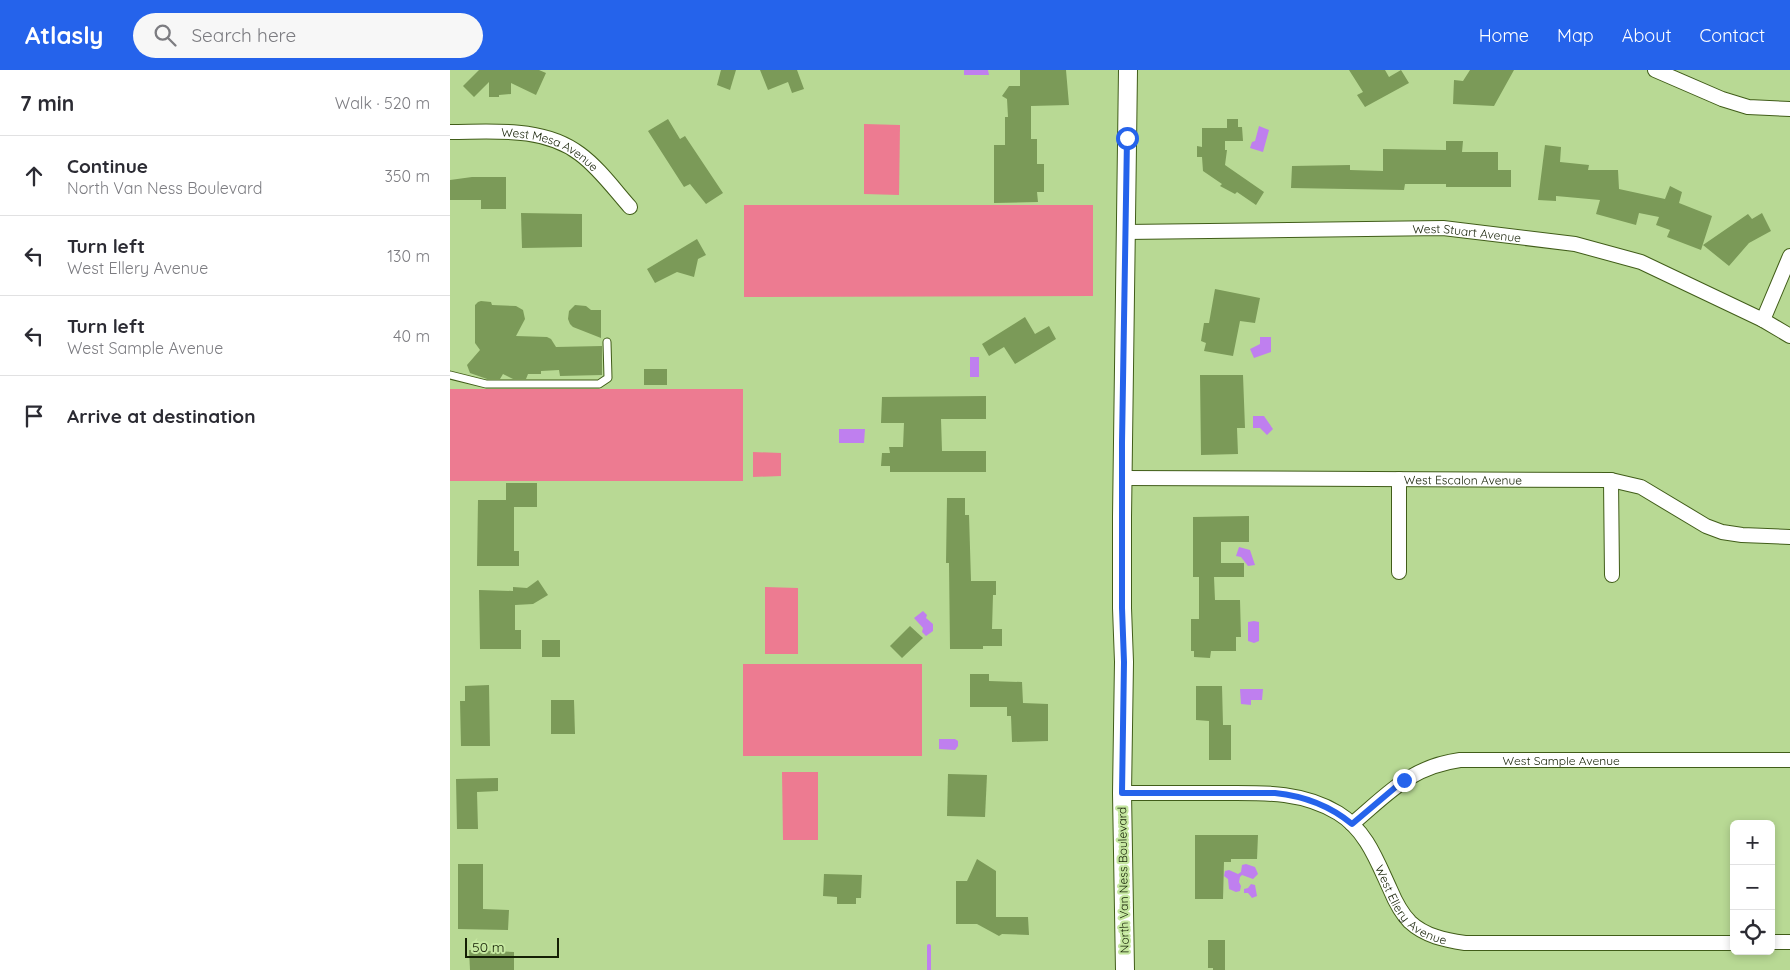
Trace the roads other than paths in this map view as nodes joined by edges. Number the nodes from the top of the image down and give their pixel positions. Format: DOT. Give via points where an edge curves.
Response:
graph roads {
  1 [pos="1128,70"];
  2 [pos="1655,70"];
  3 [pos="1790,109"];
  4 [pos="450,132"];
  5 [pos="630,207"];
  6 [pos="1125,232"];
  7 [pos="1790,256"];
  8 [pos="1763,320"];
  9 [pos="1790,336"];
  10 [pos="607,342"];
  11 [pos="450,375"];
  12 [pos="1122,478"];
  13 [pos="1398,479"];
  14 [pos="1611,480"];
  15 [pos="1790,536"];
  16 [pos="1399,572"];
  17 [pos="1612,575"];
  18 [pos="1790,760"];
  19 [pos="1122,793"];
  20 [pos="1352,824"];
  21 [pos="1775,942"];
  22 [pos="1790,942"];
  23 [pos="1730,943"];
  24 [pos="1125,970"];
  1 -- 6 [label="street, North Van Ness Boulevard"];
  2 -- 3 [label="street" via="1748,107"];
  4 -- 5 [label="street, West Mesa Avenue" via="529,134 554,139 580,153"];
  6 -- 8 [label="street, West Stuart Avenue" via="1443,228 1575,244 1641,262"];
  6 -- 12 [label="street, North Van Ness Boulevard"];
  7 -- 8 [label="street"];
  8 -- 9 [label="street, West Stuart Avenue"];
  10 -- 11 [label="lane" via="608,378 599,384 486,384"];
  12 -- 13 [label="street, West Escalon Avenue"];
  12 -- 19 [label="street, North Van Ness Boulevard"];
  13 -- 14 [label="street, West Escalon Avenue"];
  13 -- 16 [label="street"];
  14 -- 15 [label="street, West Escalon Avenue" via="1641,487 1706,526 1722,532"];
  14 -- 17 [label="street"];
  18 -- 20 [label="street, West Sample Avenue" via="1443,762 1404,780"];
  19 -- 20 [label="street, West Ellery Avenue" via="1290,795 1321,804"];
  19 -- 24 [label="street, North Van Ness Boulevard"];
  20 -- 23 [label="street, West Ellery Avenue" via="1374,853 1400,910 1420,930 1435,936 1465,943"];
  21 -- 22 [label="street"];
}
